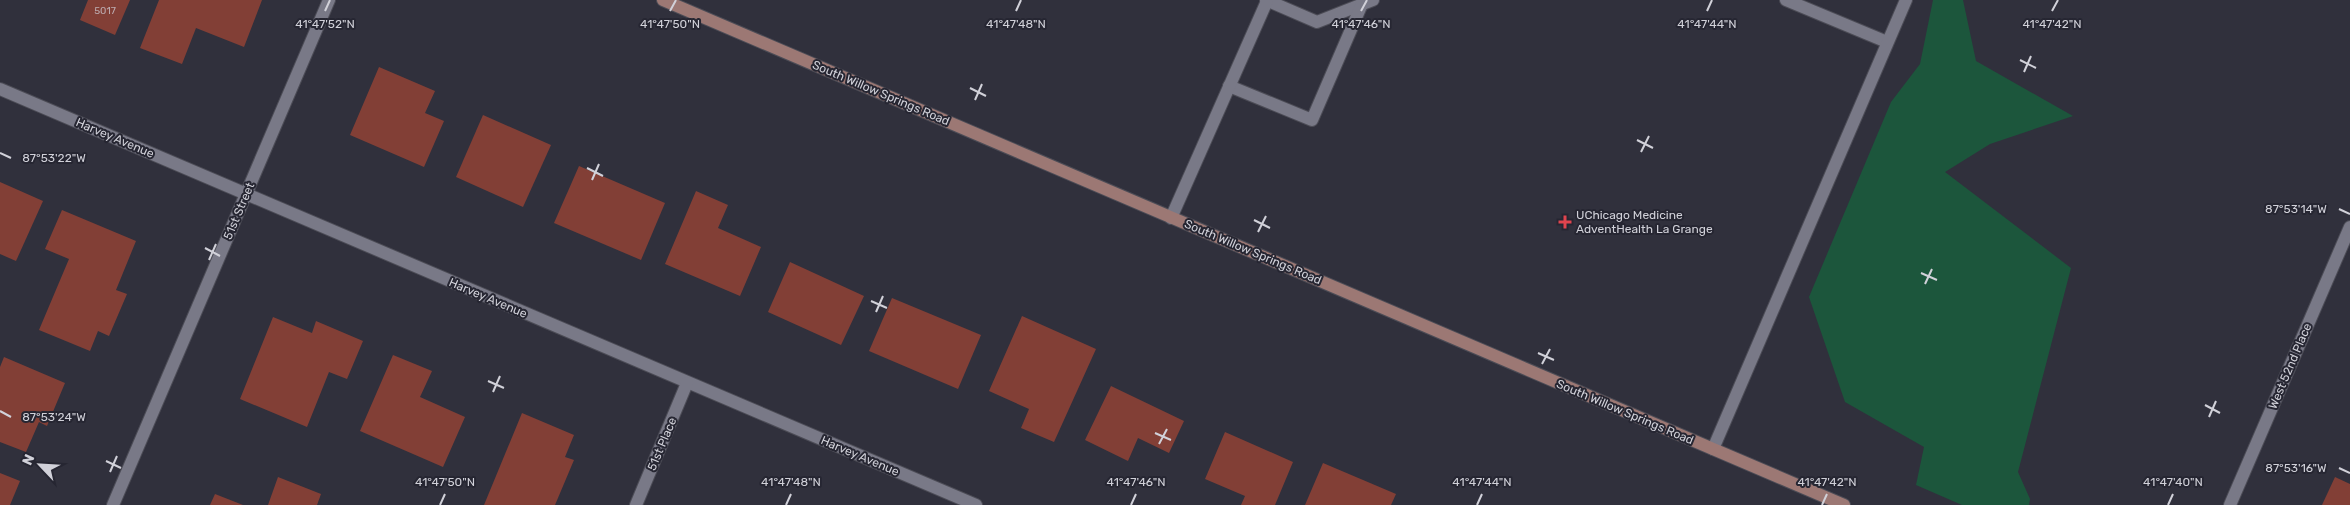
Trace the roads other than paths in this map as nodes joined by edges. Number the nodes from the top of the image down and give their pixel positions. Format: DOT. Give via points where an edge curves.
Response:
graph roads {
  1 [pos="329,0"];
  2 [pos="662,0"];
  3 [pos="1266,0"];
  4 [pos="1786,0"];
  5 [pos="1906,0"];
  6 [pos="1368,2"];
  7 [pos="1887,42"];
  8 [pos="1229,86"];
  9 [pos="0,89"];
  10 [pos="247,194"];
  11 [pos="1171,218"];
  12 [pos="2350,227"];
  13 [pos="688,383"];
  14 [pos="1713,449"];
  15 [pos="113,505"];
  16 [pos="636,505"];
  17 [pos="976,505"];
  18 [pos="1844,505"];
  19 [pos="2230,505"];
  1 -- 10 [label="street, 51st Street"];
  2 -- 11 [label="street, South Willow Springs Road"];
  3 -- 6 [label="street" via="1317,22"];
  3 -- 8 [label="street"];
  4 -- 7 [label="street"];
  5 -- 7 [label="street"];
  6 -- 8 [label="street" via="1312,120"];
  7 -- 14 [label="street"];
  8 -- 11 [label="street"];
  9 -- 10 [label="street, Harvey Avenue"];
  10 -- 13 [label="street, Harvey Avenue"];
  10 -- 15 [label="street, 51st Street"];
  11 -- 14 [label="street, South Willow Springs Road"];
  12 -- 19 [label="street, West 52nd Place"];
  13 -- 16 [label="street, 51st Place"];
  13 -- 17 [label="street, Harvey Avenue"];
  14 -- 18 [label="street, South Willow Springs Road"];
}
